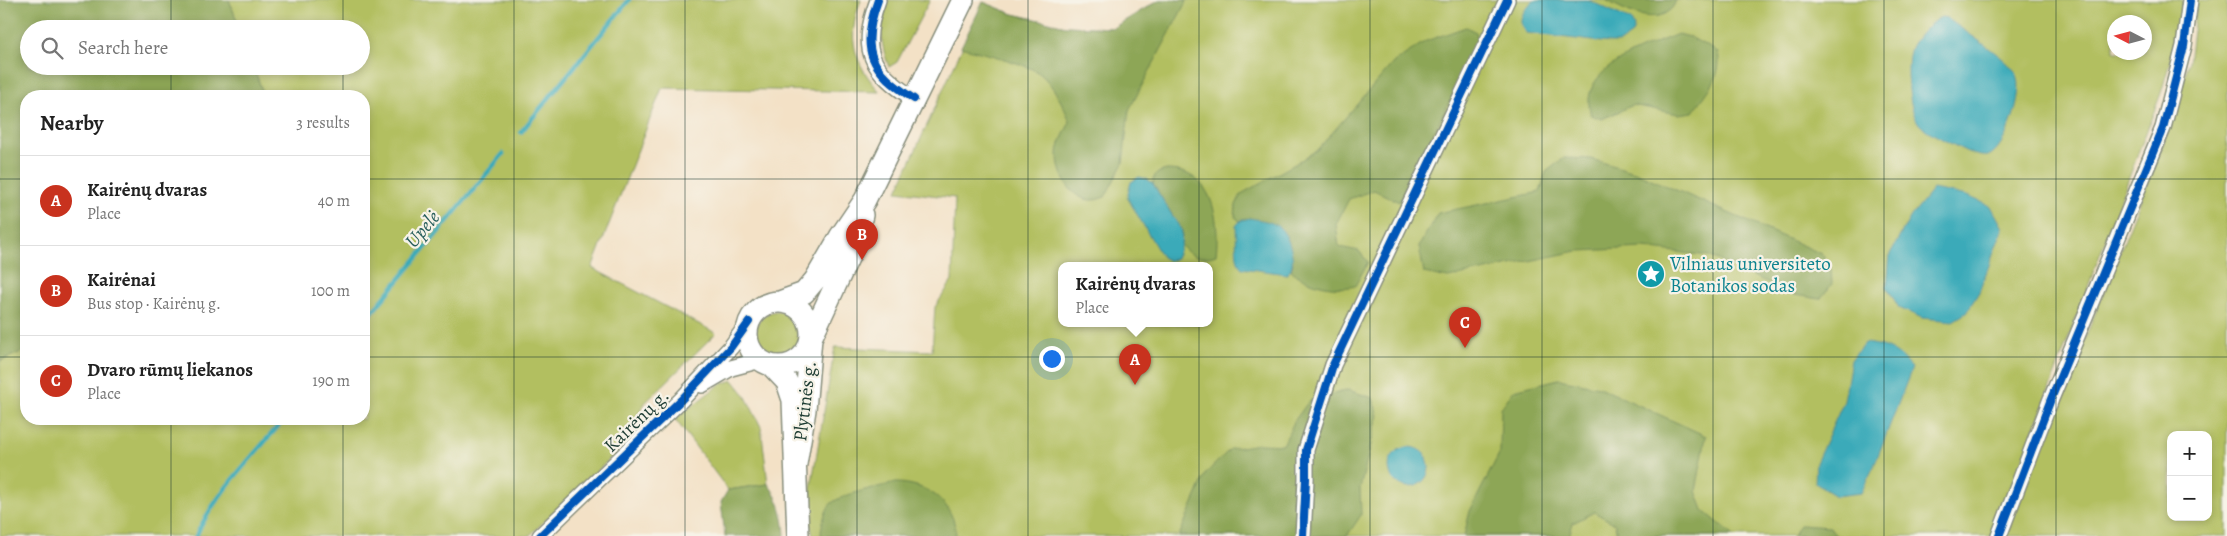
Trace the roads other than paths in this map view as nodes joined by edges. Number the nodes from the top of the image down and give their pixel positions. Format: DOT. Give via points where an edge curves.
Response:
graph roads {
  1 [pos="878,0"];
  2 [pos="963,0"];
  3 [pos="1507,0"];
  4 [pos="2190,0"];
  5 [pos="914,99"];
  6 [pos="865,200"];
  7 [pos="782,301"];
  8 [pos="749,322"];
  9 [pos="811,338"];
  10 [pos="766,363"];
  11 [pos="681,400"];
  12 [pos="796,464"];
  13 [pos="540,536"];
  14 [pos="798,536"];
  15 [pos="1303,536"];
  16 [pos="2000,536"];
  1 -- 5 [label="street" via="870,25 869,42 873,58 879,72 890,83"];
  2 -- 5 [label="main road"];
  3 -- 15 [label="street" via="1333,365 1306,450"];
  4 -- 16 [label="street" via="2184,46 2162,128 2051,399"];
  5 -- 6 [label="main road"];
  6 -- 7 [label="main road" via="815,280 804,293"];
  6 -- 9 [label="main road" via="855,243"];
  7 -- 8 [label="main road" via="762,306"];
  7 -- 9 [label="main road" via="801,310 807,318"];
  8 -- 10 [label="main road" via="748,343 753,353"];
  8 -- 11 [label="street, Kairėnų g." via="731,347"];
  9 -- 10 [label="main road" via="808,349 792,363 781,366"];
  9 -- 12 [label="main road, Plytinės g." via="805,410"];
  10 -- 11 [label="street, Kairėnų g." via="731,368"];
  10 -- 12 [label="main road, Plytinės g." via="787,382 793,400"];
  11 -- 13 [label="street, Kairėnų g."];
  12 -- 14 [label="main road, Plytinės g."];
}
